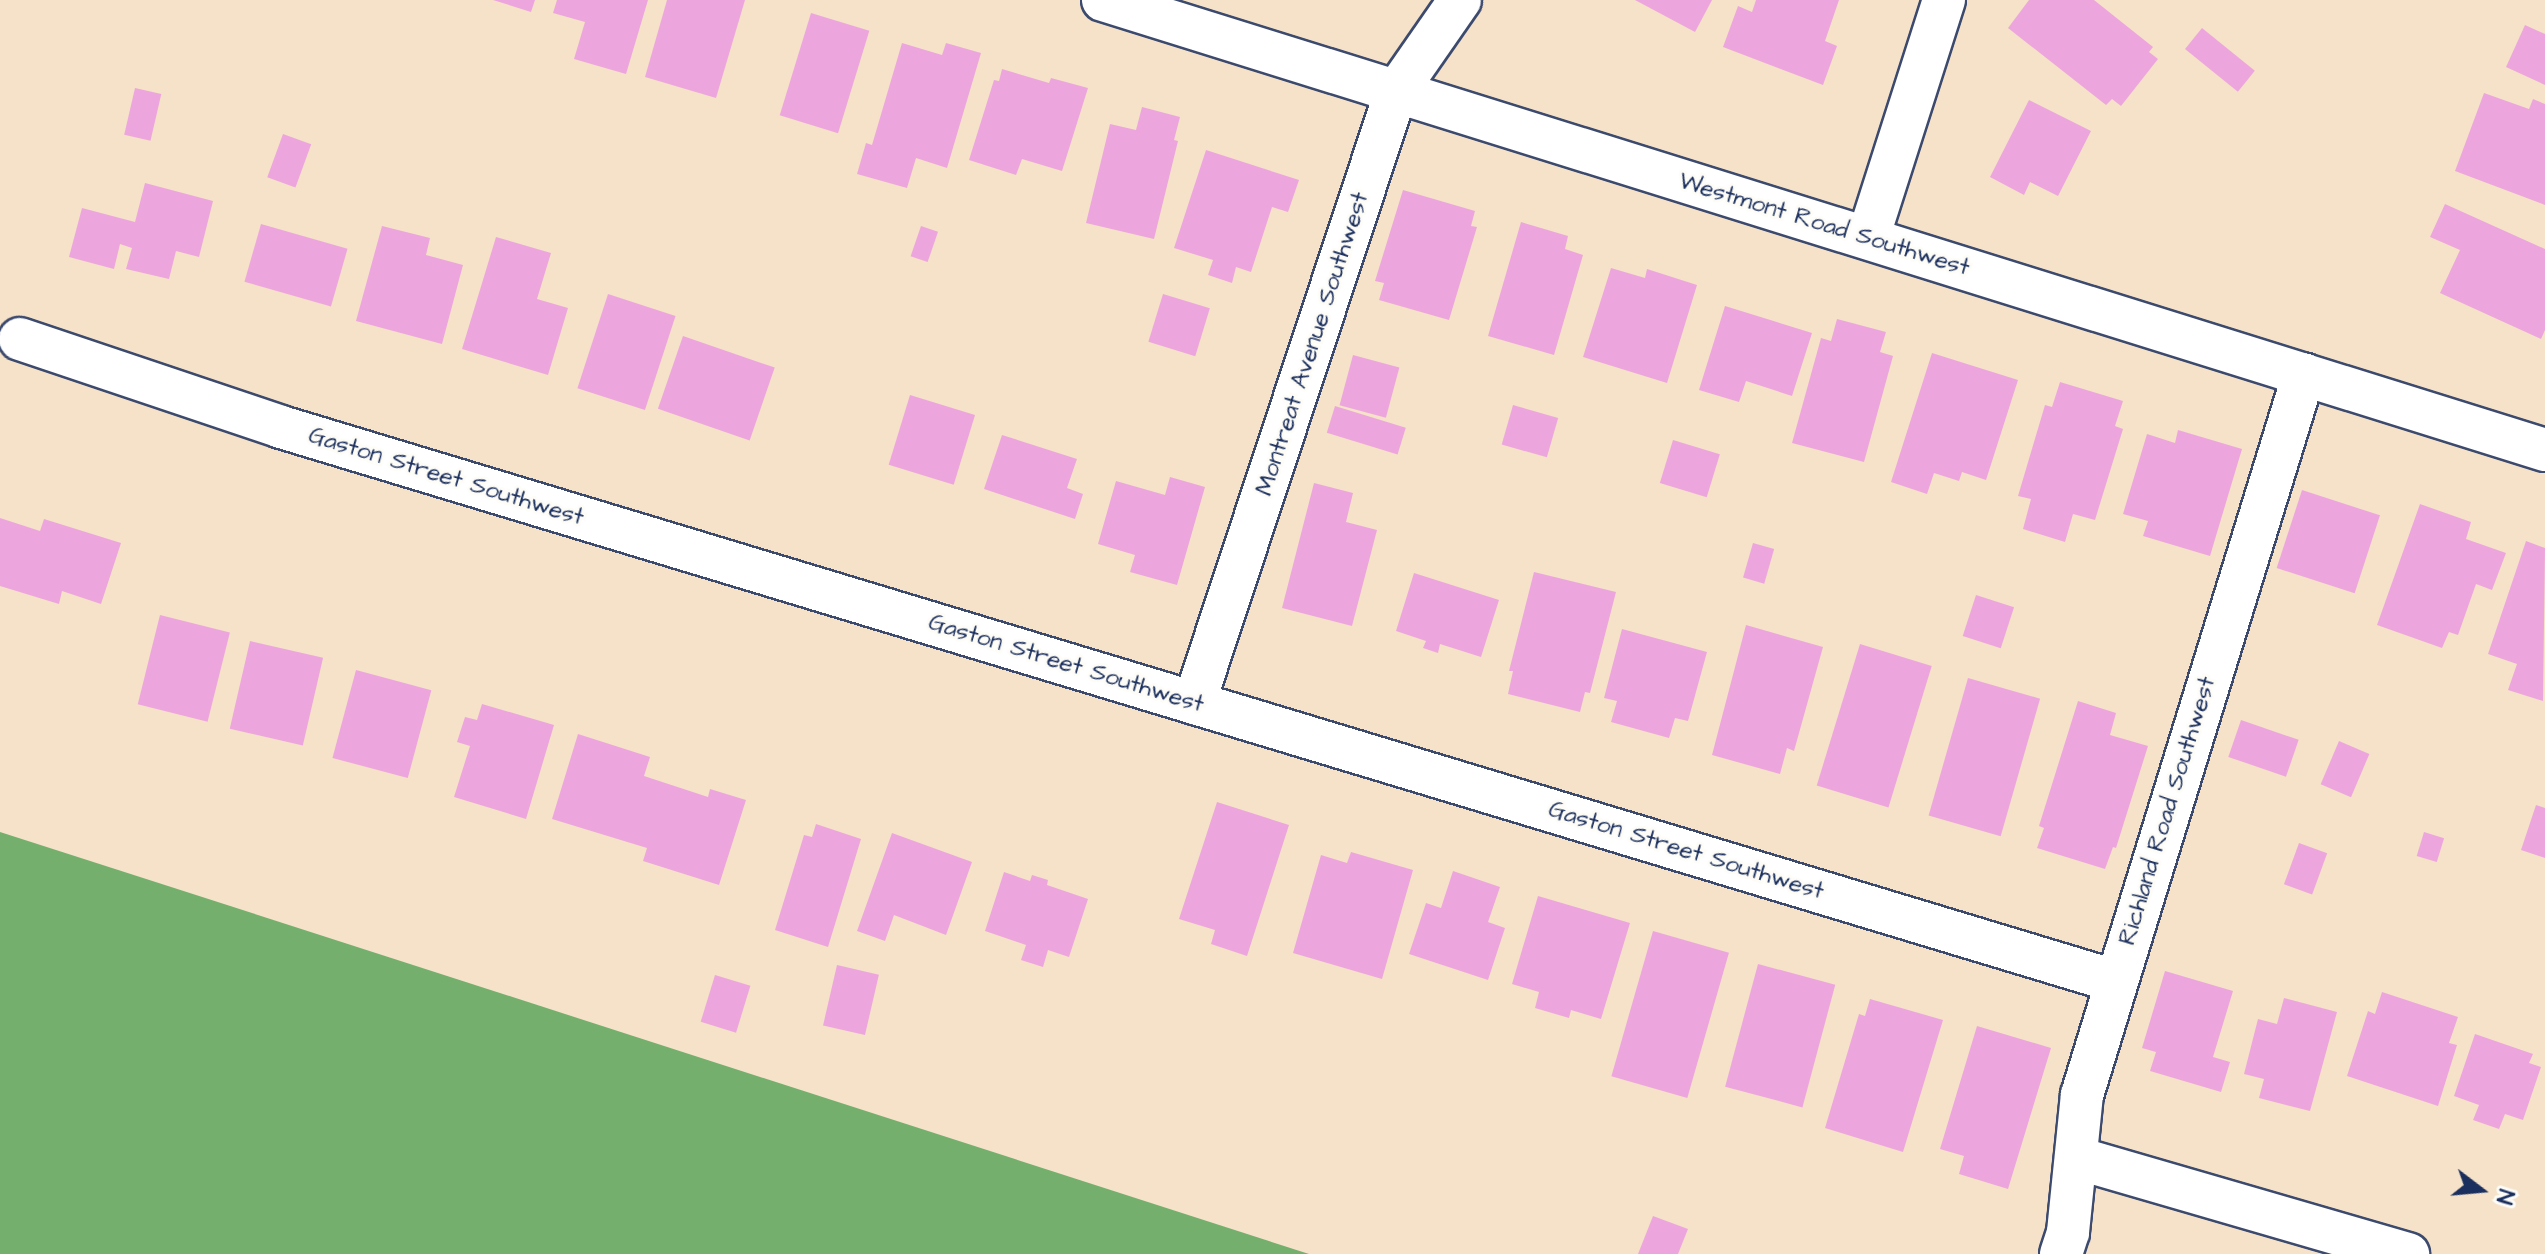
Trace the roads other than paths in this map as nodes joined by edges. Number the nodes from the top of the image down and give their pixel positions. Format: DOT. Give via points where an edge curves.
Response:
graph roads {
  1 [pos="1103,0"];
  2 [pos="1460,0"];
  3 [pos="1944,0"];
  4 [pos="1396,92"];
  5 [pos="1868,238"];
  6 [pos="20,339"];
  7 [pos="2304,374"];
  8 [pos="2545,450"];
  9 [pos="1194,703"];
  10 [pos="2115,981"];
  11 [pos="2077,1158"];
  12 [pos="2061,1254"];
  13 [pos="2408,1254"];
  1 -- 4 [label="street, Westmont Road Southwest"];
  2 -- 4 [label="street, Montreat Avenue Southwest"];
  3 -- 5 [label="street"];
  4 -- 5 [label="street, Westmont Road Southwest"];
  4 -- 9 [label="street, Montreat Avenue Southwest"];
  5 -- 7 [label="street, Westmont Road Southwest"];
  6 -- 9 [label="street, Gaston Street Southwest" via="281,427"];
  7 -- 8 [label="street, Westmont Road Southwest"];
  7 -- 10 [label="street, Richland Road Southwest"];
  9 -- 10 [label="street, Gaston Street Southwest"];
  10 -- 11 [label="street, Richland Road Southwest" via="2082,1095"];
  11 -- 12 [label="street, Richland Road Southwest"];
  11 -- 13 [label="street"];
}
